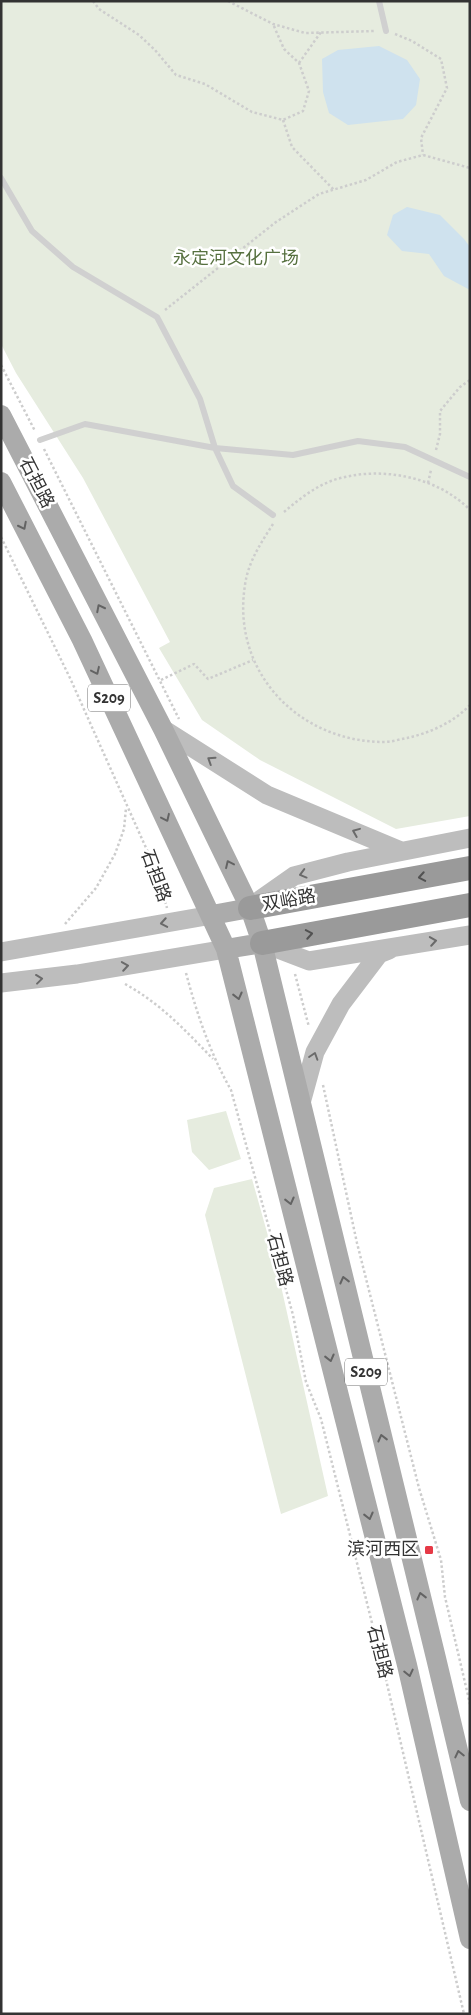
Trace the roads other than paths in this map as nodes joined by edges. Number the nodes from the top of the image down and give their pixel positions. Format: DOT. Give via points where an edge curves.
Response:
graph roads {
  1 [pos="379,1"];
  2 [pos="386,31"];
  3 [pos="1,178"];
  4 [pos="1,415"];
  5 [pos="40,440"];
  6 [pos="216,448"];
  7 [pos="470,478"];
  8 [pos="1,482"];
  9 [pos="273,515"];
  10 [pos="163,728"];
  11 [pos="470,838"];
  12 [pos="401,850"];
  13 [pos="470,868"];
  14 [pos="470,905"];
  15 [pos="250,908"];
  16 [pos="212,916"];
  17 [pos="470,935"];
  18 [pos="262,943"];
  19 [pos="397,947"];
  20 [pos="226,948"];
  21 [pos="1,952"];
  22 [pos="1,984"];
  23 [pos="301,1103"];
  24 [pos="470,1801"];
  25 [pos="470,1939"];
  1 -- 2 [label="lane"];
  3 -- 6 [label="lane" via="32,231 73,267 157,317 200,399"];
  10 -- 4 [label="main road, 石担路 / S209, one-way"];
  5 -- 6 [label="lane" via="85,424"];
  6 -- 7 [label="lane" via="293,456 358,441 405,447"];
  6 -- 9 [label="lane" via="233,486"];
  8 -- 16 [label="main road, 石担路 / S209, one-way" via="82,640"];
  12 -- 10 [label="street, one-way" via="267,796"];
  15 -- 10 [label="main road, 石担路 / S209, one-way"];
  11 -- 12 [label="street, 双峪路"];
  12 -- 15 [label="street, 双峪路, one-way" via="294,876"];
  13 -- 15 [label="highway, 双峪路, one-way"];
  18 -- 14 [label="highway, 双峪路, one-way"];
  15 -- 16 [label="main road"];
  15 -- 18 [label="main road, 石担路 / S209"];
  16 -- 20 [label="main road, 石担路 / S209"];
  16 -- 21 [label="street, one-way"];
  19 -- 17 [label="street, one-way"];
  18 -- 19 [label="street" via="309,961"];
  18 -- 20 [label="main road"];
  18 -- 23 [label="main road, 石担路 / S209"];
  23 -- 19 [label="street, one-way" via="315,1052 344,999 379,954"];
  22 -- 20 [label="street, one-way"];
  20 -- 25 [label="main road, 石担路 / S209, one-way" via="407,1665"];
  24 -- 23 [label="main road, 石担路 / S209, one-way"];
}
